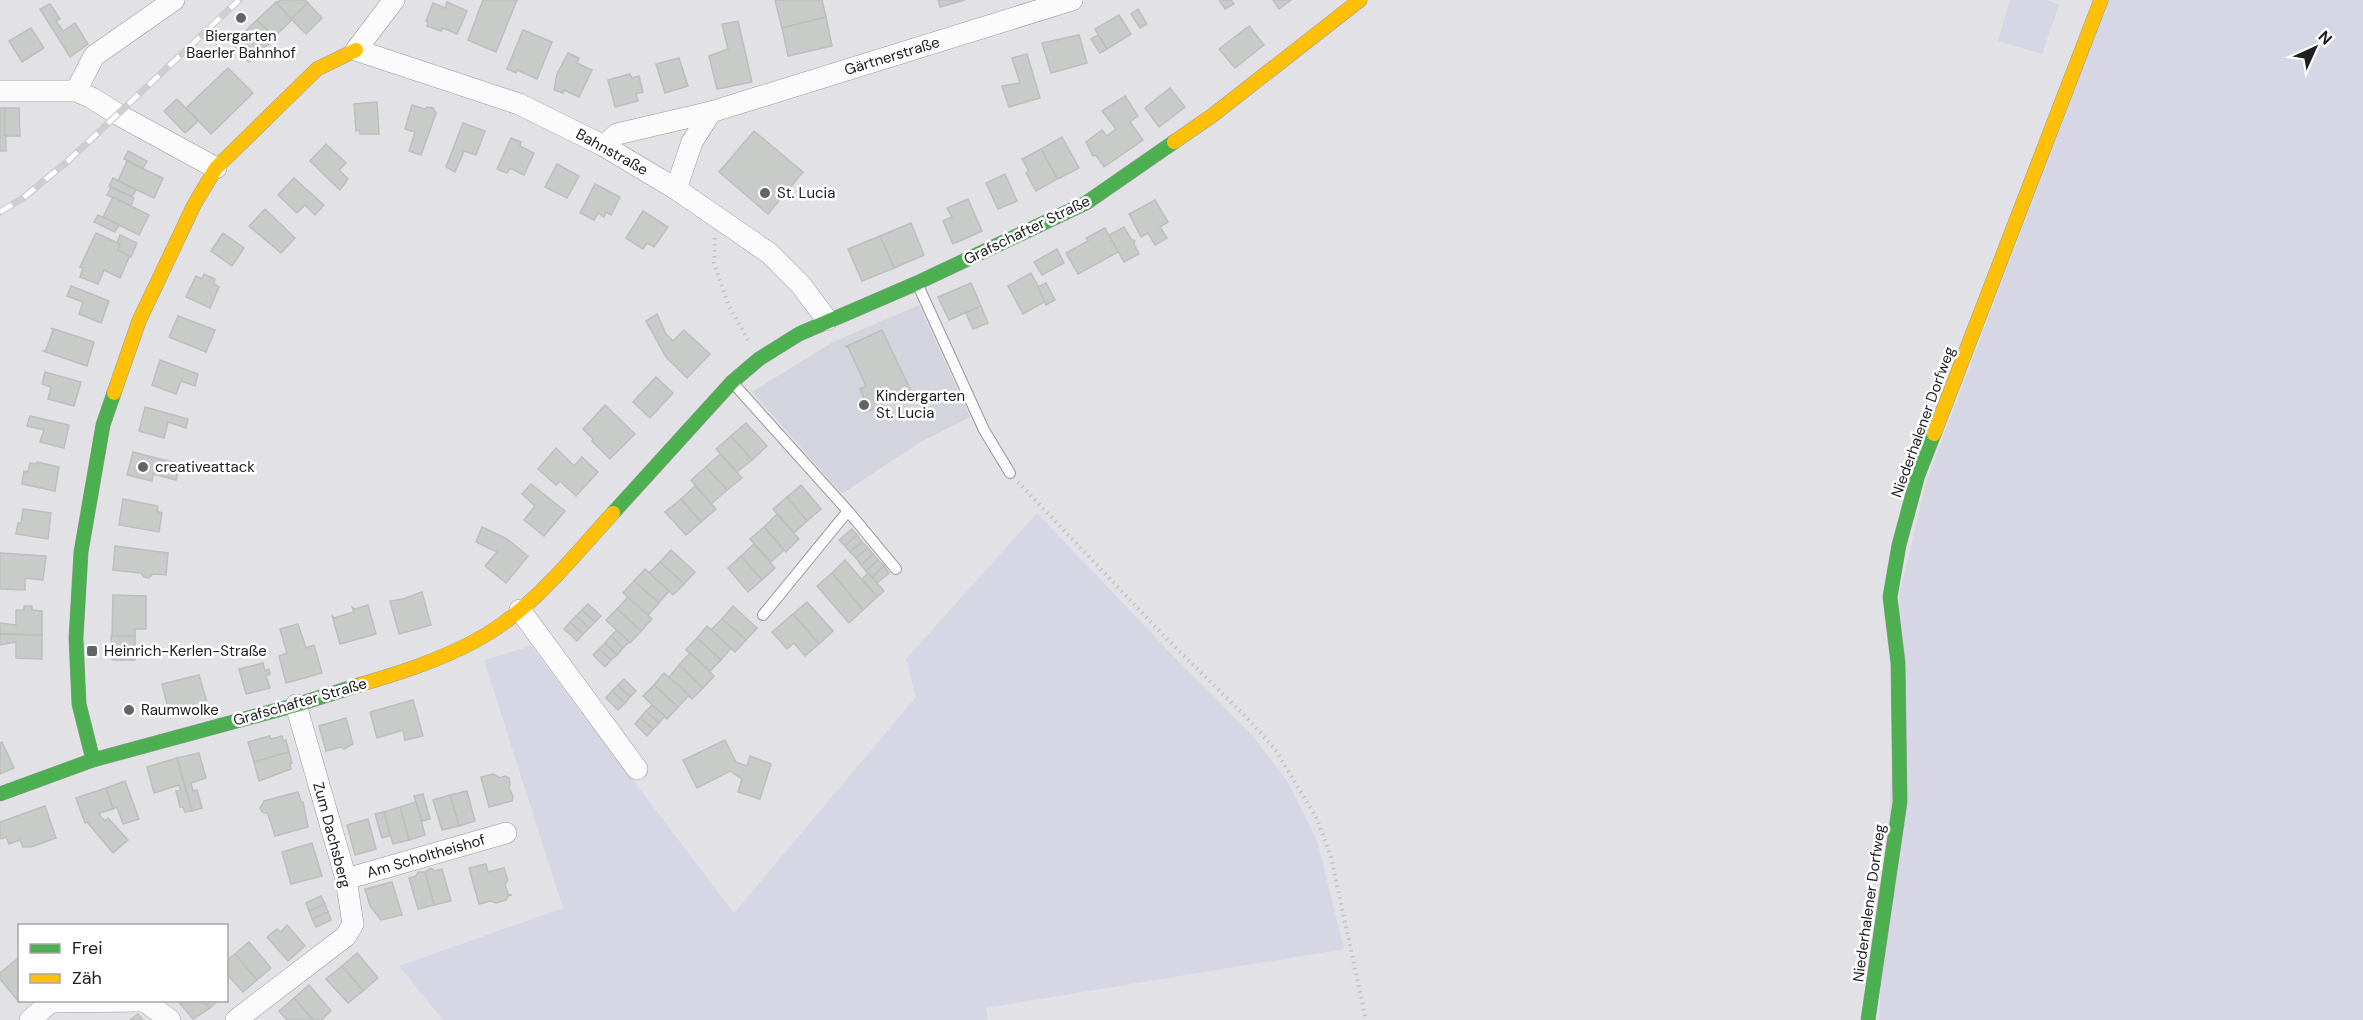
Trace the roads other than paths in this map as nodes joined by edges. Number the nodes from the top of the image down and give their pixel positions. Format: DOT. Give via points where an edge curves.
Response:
graph roads {
  1 [pos="174,0"];
  2 [pos="394,0"];
  3 [pos="1072,0"];
  4 [pos="1360,0"];
  5 [pos="2101,0"];
  6 [pos="356,50"];
  7 [pos="0,91"];
  8 [pos="76,91"];
  9 [pos="711,112"];
  10 [pos="604,146"];
  11 [pos="216,168"];
  12 [pos="676,189"];
  13 [pos="917,283"];
  14 [pos="827,320"];
  15 [pos="732,382"];
  16 [pos="1010,473"];
  17 [pos="848,511"];
  18 [pos="896,569"];
  19 [pos="520,610"];
  20 [pos="763,615"];
  21 [pos="296,705"];
  22 [pos="93,760"];
  23 [pos="637,769"];
  24 [pos="0,795"];
  25 [pos="506,833"];
  26 [pos="346,879"];
  27 [pos="51,1002"];
  28 [pos="144,1002"];
  29 [pos="30,1020"];
  30 [pos="170,1020"];
  31 [pos="236,1020"];
  32 [pos="1868,1020"];
  1 -- 8 [label="street" via="94,56"];
  2 -- 6 [label="street"];
  3 -- 9 [label="street, Gärtnerstraße"];
  4 -- 13 [label="street, Grafschafter Straße" via="1213,115 1086,203"];
  5 -- 32 [label="street, Niederhalener Dorfweg" via="1918,475 1899,545 1890,597 1898,663 1900,802"];
  6 -- 10 [label="street, Bahnstraße" via="519,104"];
  6 -- 11 [label="street" via="316,69"];
  7 -- 8 [label="street"];
  8 -- 11 [label="street"];
  9 -- 10 [label="street, Gärtnerstraße" via="617,134"];
  9 -- 12 [label="street" via="692,142"];
  10 -- 12 [label="street, Bahnstraße"];
  11 -- 22 [label="street" via="172,248 139,321 103,425 81,552 76,638 79,704"];
  12 -- 14 [label="street, Bahnstraße" via="769,254 801,285"];
  13 -- 14 [label="street, Grafschafter Straße"];
  13 -- 16 [label="lane" via="984,430"];
  14 -- 15 [label="street, Grafschafter Straße" via="759,359"];
  15 -- 17 [label="lane"];
  15 -- 19 [label="street, Grafschafter Straße"];
  17 -- 18 [label="lane"];
  17 -- 20 [label="lane"];
  19 -- 21 [label="street, Grafschafter Straße" via="477,640 425,665"];
  19 -- 23 [label="street"];
  21 -- 22 [label="street, Grafschafter Straße"];
  21 -- 26 [label="street, Zum Dachsberg"];
  22 -- 24 [label="street, Grafschafter Straße"];
  25 -- 26 [label="street, Am Scholtheishof"];
  26 -- 31 [label="street, Zum Dachsberg" via="353,924 346,936"];
  27 -- 29 [label="street"];
  28 -- 30 [label="street"];
}
